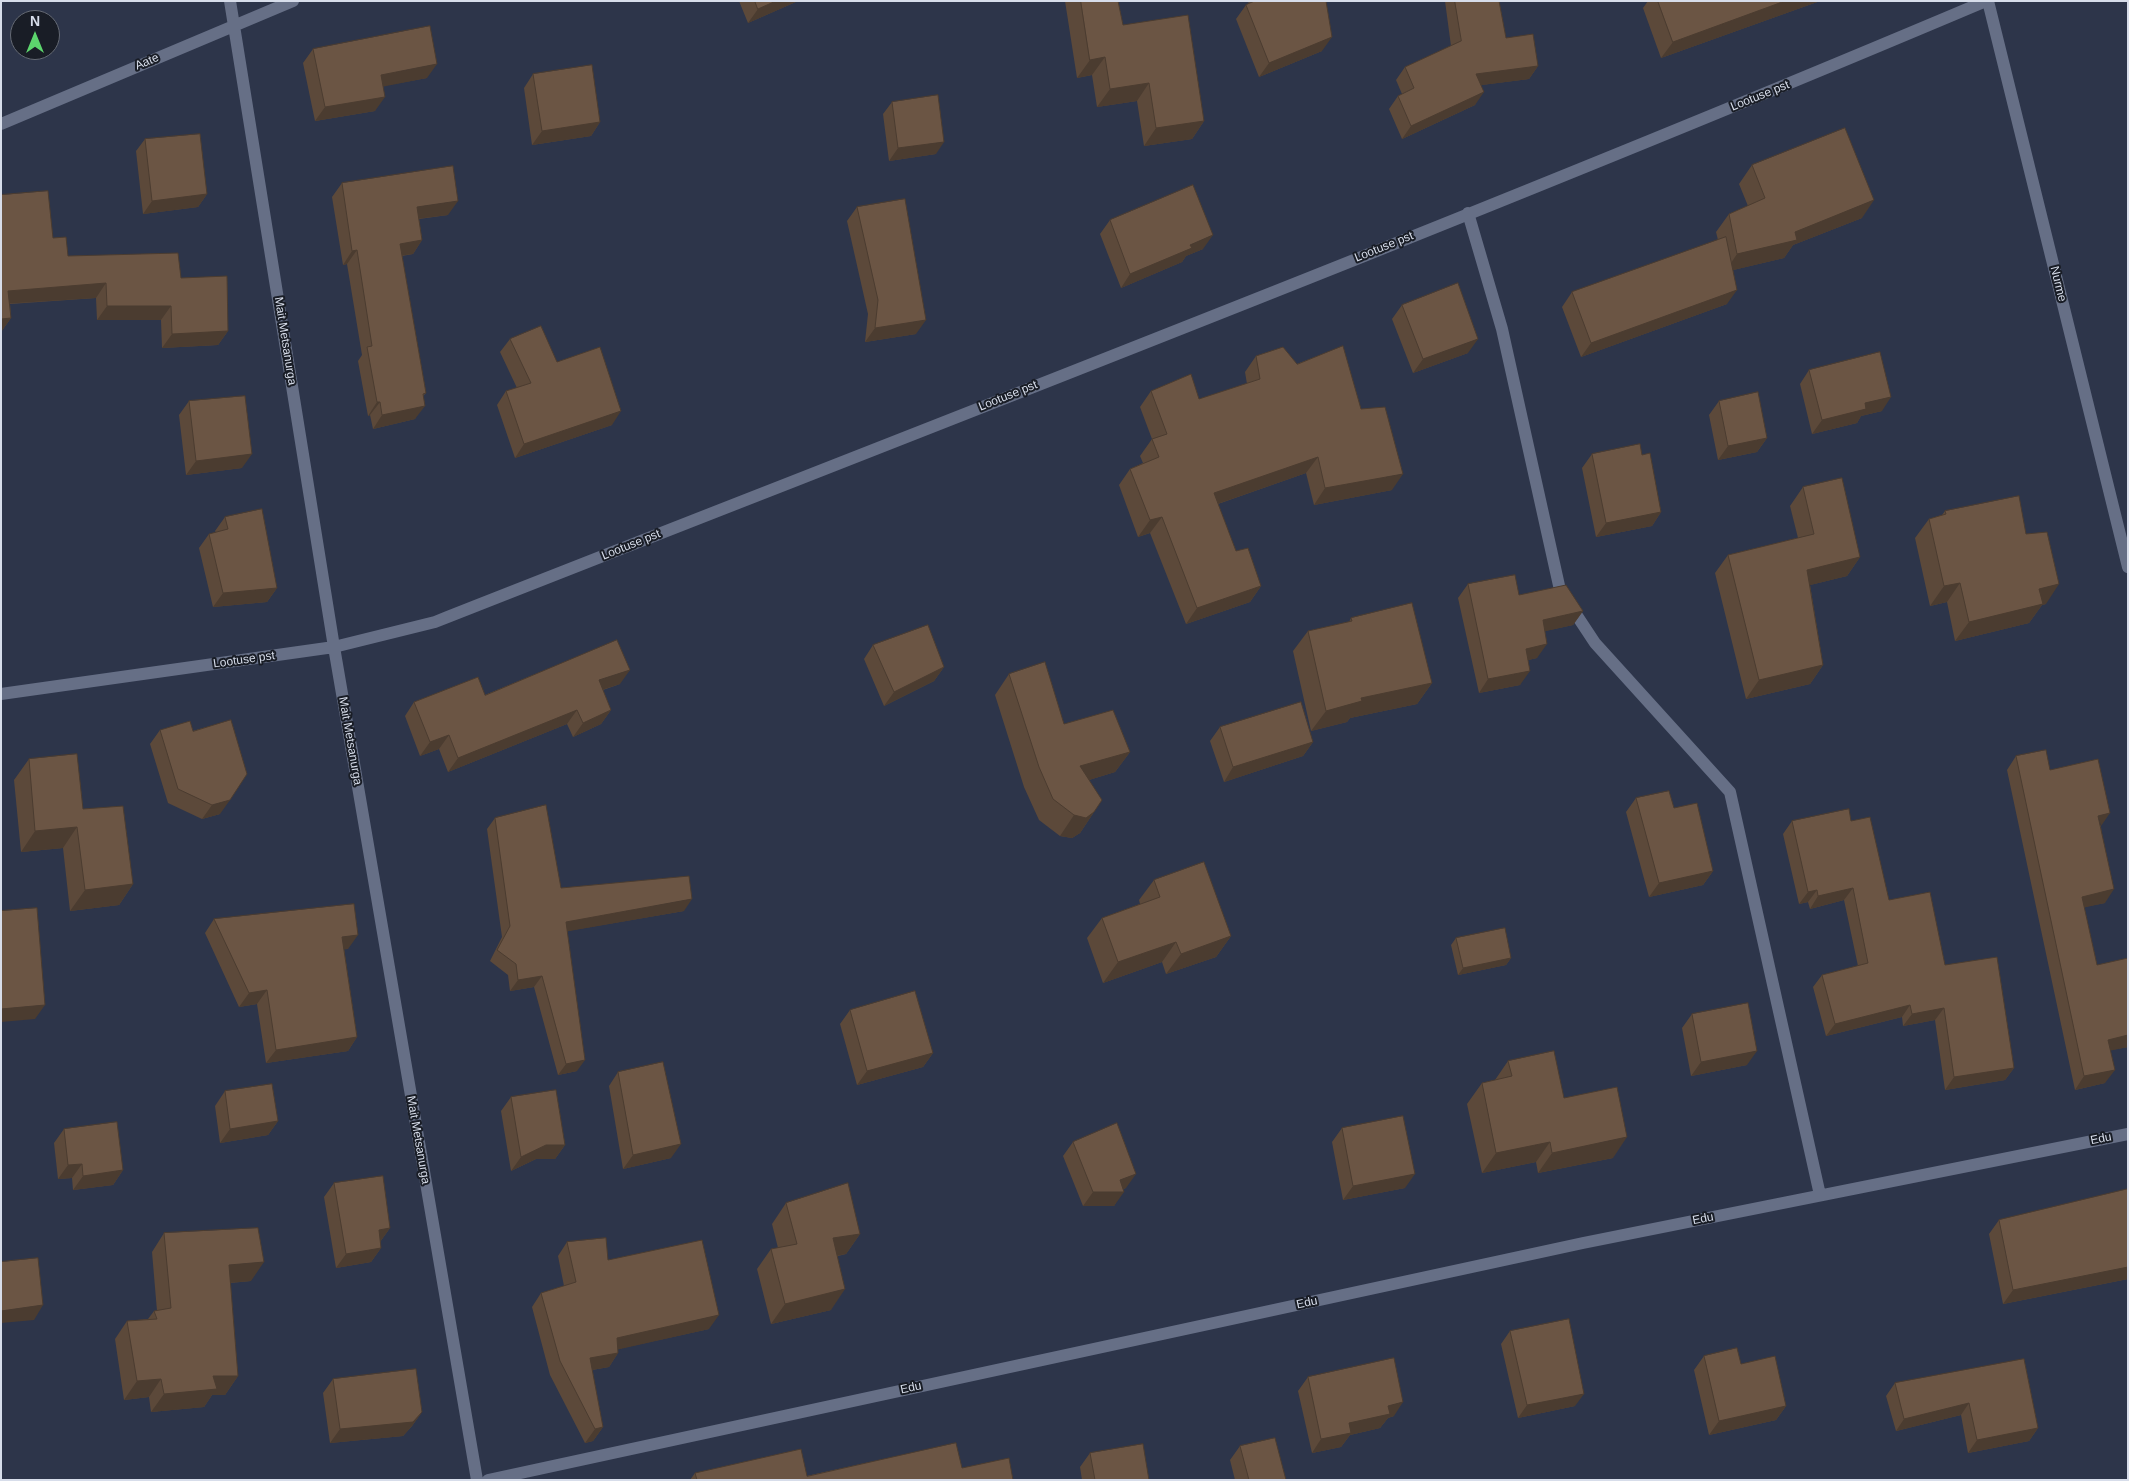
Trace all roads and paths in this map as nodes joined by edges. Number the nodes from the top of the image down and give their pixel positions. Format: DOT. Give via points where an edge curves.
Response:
graph roads {
  1 [pos="230,1"];
  2 [pos="293,1"];
  3 [pos="1987,1"];
  4 [pos="235,25"];
  5 [pos="1,124"];
  6 [pos="1468,213"];
  7 [pos="2128,567"];
  8 [pos="334,647"];
  9 [pos="1,694"];
  10 [pos="2128,1134"];
  11 [pos="1820,1195"];
  12 [pos="477,1480"];
  13 [pos="488,1480"];
  1 -- 4 [label="street, Mait Metsanurga"];
  2 -- 4 [label="street, Aate"];
  3 -- 6 [label="street, Lootuse pst"];
  3 -- 7 [label="street, Nurme"];
  4 -- 5 [label="street, Aate"];
  4 -- 8 [label="street, Mait Metsanurga"];
  6 -- 8 [label="street, Lootuse pst" via="435,622"];
  6 -- 11 [label="street" via="1502,329 1560,590 1595,643 1730,792"];
  8 -- 9 [label="street, Lootuse pst"];
  8 -- 12 [label="street, Mait Metsanurga"];
  10 -- 11 [label="street, Edu"];
  11 -- 13 [label="street, Edu" via="1583,1243"];
}
